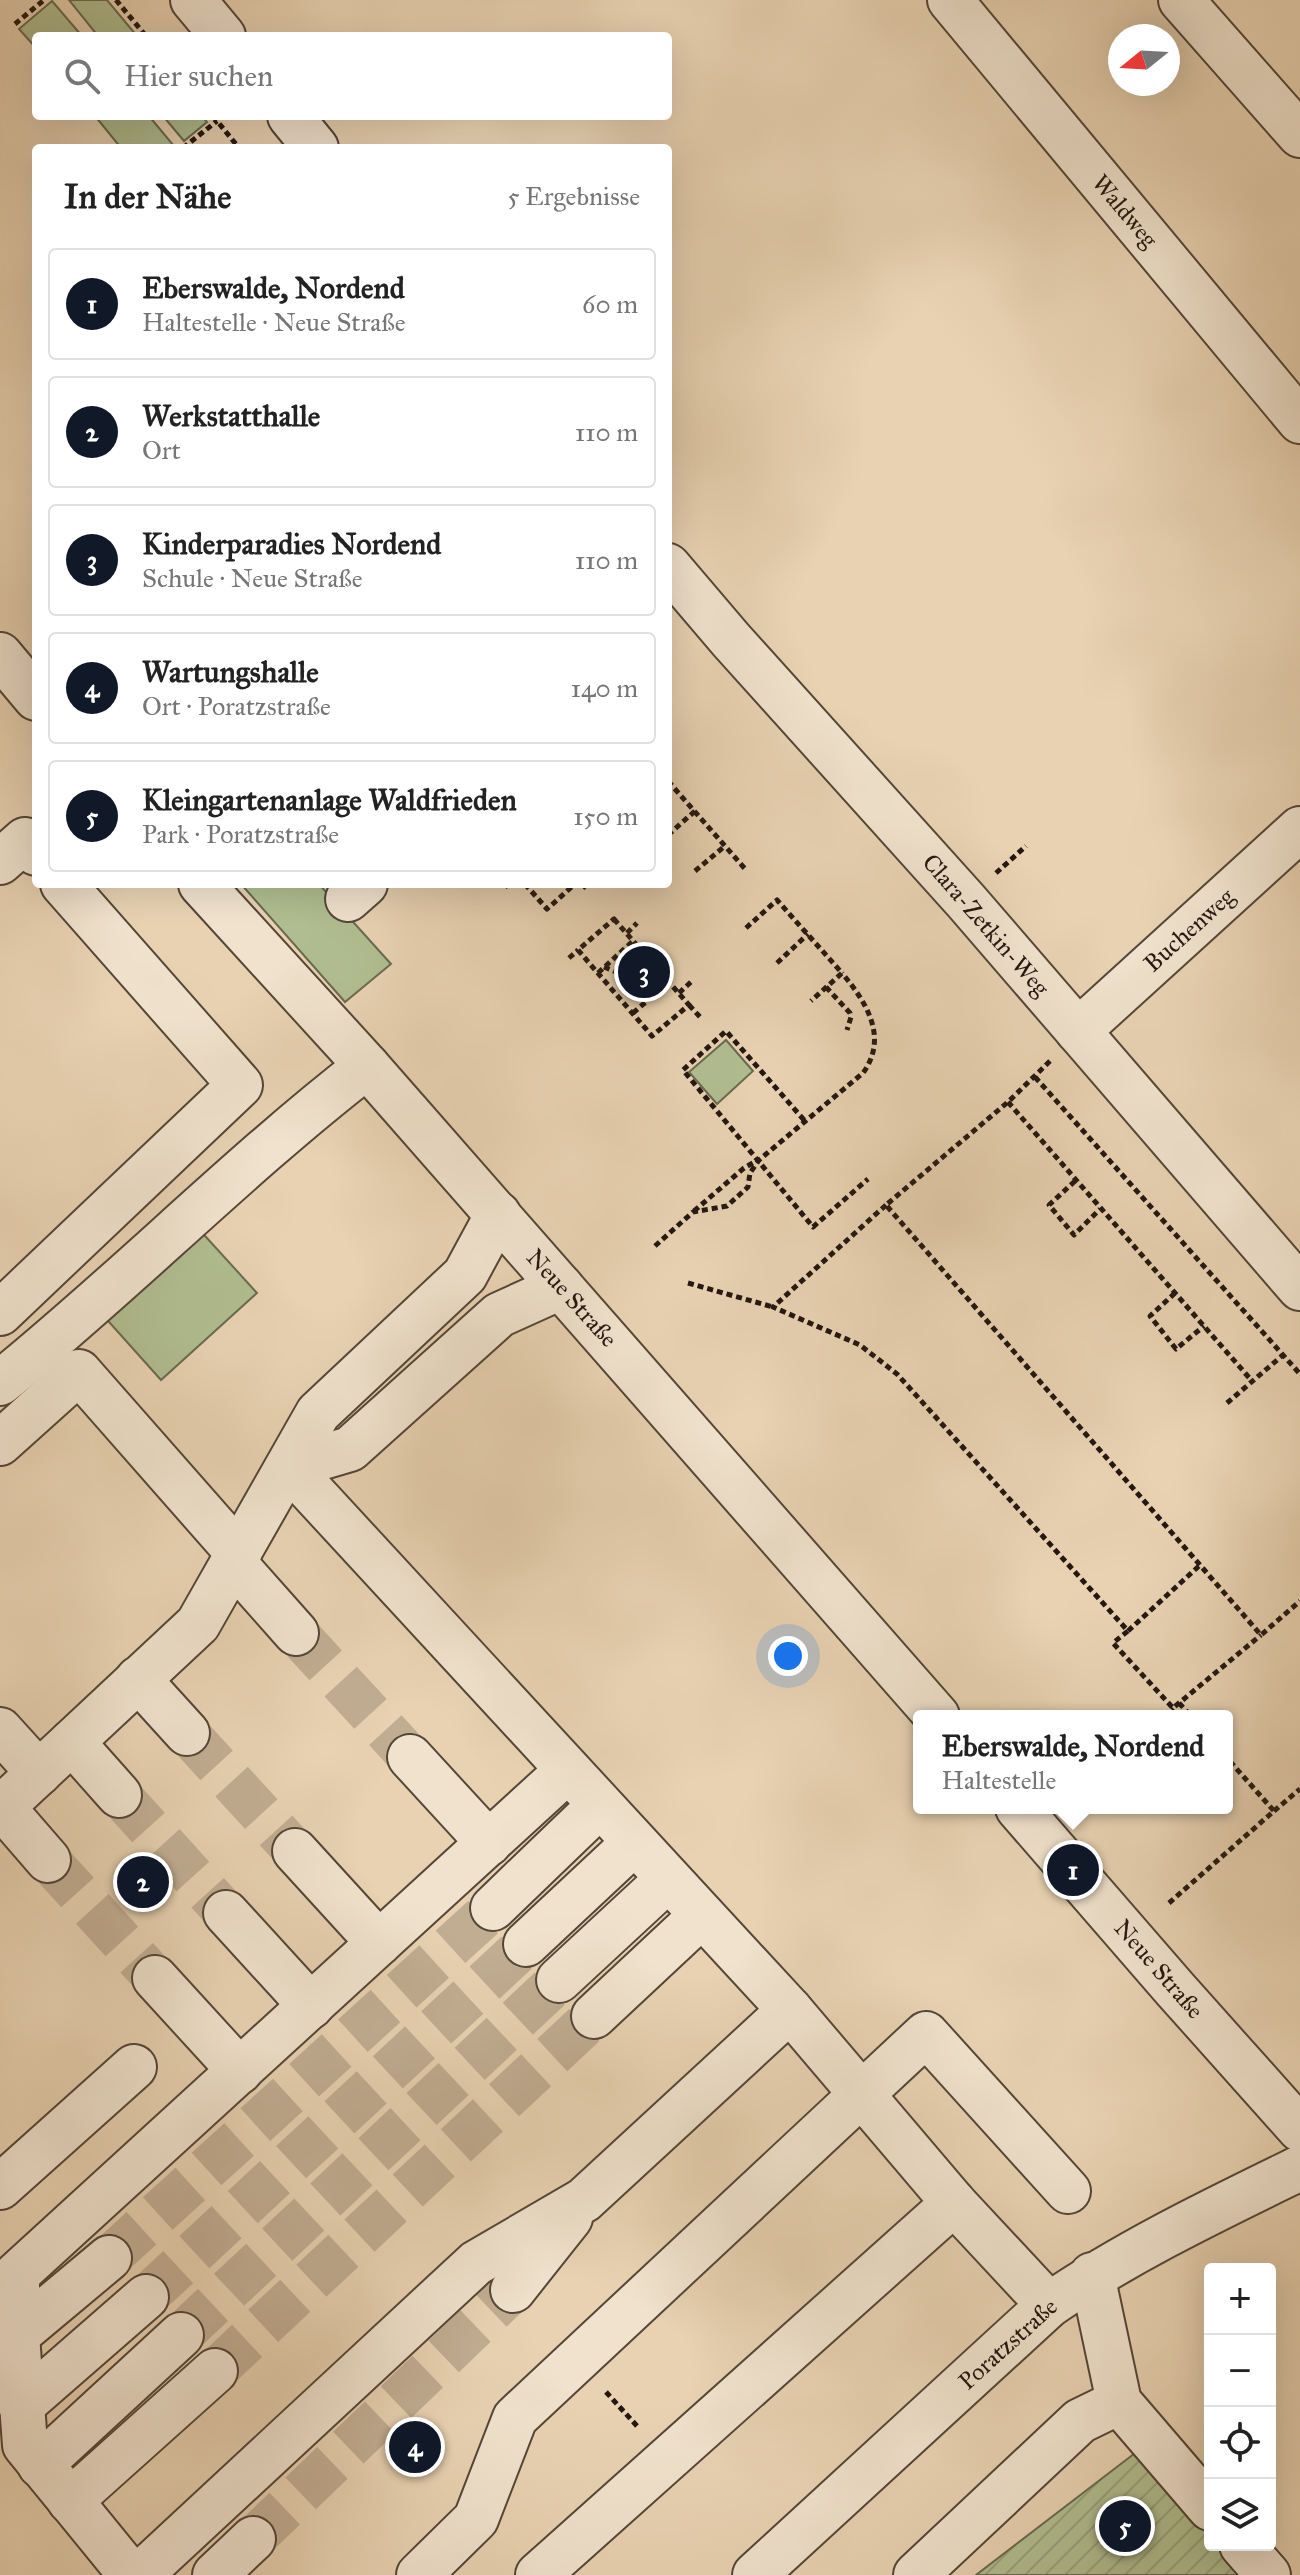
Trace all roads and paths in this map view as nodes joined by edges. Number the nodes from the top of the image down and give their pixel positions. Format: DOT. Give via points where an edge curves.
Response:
graph roads {
  1 [pos="44,0"];
  2 [pos="116,0"];
  3 [pos="193,0"];
  4 [pos="950,0"];
  5 [pos="1181,0"];
  6 [pos="15,24"];
  7 [pos="143,32"];
  8 [pos="220,32"];
  9 [pos="213,120"];
  10 [pos="217,120"];
  11 [pos="293,120"];
  12 [pos="1300,135"];
  13 [pos="187,144"];
  14 [pos="236,144"];
  15 [pos="313,144"];
  16 [pos="1300,421"];
  17 [pos="672,571"];
  18 [pos="0,655"];
  19 [pos="32,693"];
  20 [pos="672,785"];
  21 [pos="695,811"];
  22 [pos="1300,829"];
  23 [pos="672,831"];
  24 [pos="725,846"];
  25 [pos="32,848"];
  26 [pos="0,862"];
  27 [pos="746,870"];
  28 [pos="695,871"];
  29 [pos="67,888"];
  30 [pos="205,888"];
  31 [pos="529,888"];
  32 [pos="571,888"];
  33 [pos="586,888"];
  34 [pos="589,891"];
  35 [pos="637,923"];
  36 [pos="746,928"];
  37 [pos="627,933"];
  38 [pos="808,934"];
  39 [pos="633,941"];
  40 [pos="578,950"];
  41 [pos="569,958"];
  42 [pos="777,963"];
  43 [pos="604,967"];
  44 [pos="598,973"];
  45 [pos="842,973"];
  46 [pos="669,982"];
  47 [pos="691,982"];
  48 [pos="826,987"];
  49 [pos="660,990"];
  50 [pos="679,993"];
  51 [pos="811,1001"];
  52 [pos="689,1005"];
  53 [pos="633,1013"];
  54 [pos="701,1018"];
  55 [pos="847,1030"];
  56 [pos="1078,1031"];
  57 [pos="367,1066"];
  58 [pos="1035,1077"];
  59 [pos="1008,1102"];
  60 [pos="804,1120"];
  61 [pos="759,1160"];
  62 [pos="868,1179"];
  63 [pos="1076,1181"];
  64 [pos="886,1205"];
  65 [pos="1100,1209"];
  66 [pos="693,1212"];
  67 [pos="498,1214"];
  68 [pos="655,1246"];
  69 [pos="68,1250"];
  70 [pos="688,1283"];
  71 [pos="561,1287"];
  72 [pos="1300,1288"];
  73 [pos="1175,1293"];
  74 [pos="773,1307"];
  75 [pos="84,1312"];
  76 [pos="0,1313"];
  77 [pos="1204,1326"];
  78 [pos="1283,1355"];
  79 [pos="1300,1374"];
  80 [pos="1252,1381"];
  81 [pos="0,1383"];
  82 [pos="1227,1403"];
  83 [pos="0,1443"];
  84 [pos="289,1467"];
  85 [pos="236,1559"];
  86 [pos="1199,1566"];
  87 [pos="1300,1601"];
  88 [pos="1128,1631"];
  89 [pos="296,1633"];
  90 [pos="1261,1635"];
  91 [pos="138,1679"];
  92 [pos="1179,1703"];
  93 [pos="1173,1708"];
  94 [pos="932,1710"];
  95 [pos="1171,1710"];
  96 [pos="1185,1710"];
  97 [pos="0,1730"];
  98 [pos="187,1733"];
  99 [pos="72,1742"];
  100 [pos="410,1757"];
  101 [pos="1233,1765"];
  102 [pos="568,1770"];
  103 [pos="39,1773"];
  104 [pos="1300,1789"];
  105 [pos="119,1795"];
  106 [pos="599,1806"];
  107 [pos="1,1808"];
  108 [pos="1274,1811"];
  109 [pos="1023,1814"];
  110 [pos="489,1843"];
  111 [pos="634,1843"];
  112 [pos="295,1851"];
  113 [pos="48,1860"];
  114 [pos="668,1879"];
  115 [pos="1169,1903"];
  116 [pos="493,1908"];
  117 [pos="226,1913"];
  118 [pos="701,1916"];
  119 [pos="379,1943"];
  120 [pos="526,1944"];
  121 [pos="155,1978"];
  122 [pos="559,1980"];
  123 [pos="311,2006"];
  124 [pos="790,2010"];
  125 [pos="594,2016"];
  126 [pos="134,2067"];
  127 [pos="240,2071"];
  128 [pos="861,2093"];
  129 [pos="1300,2129"];
  130 [pos="1300,2168"];
  131 [pos="0,2187"];
  132 [pos="1068,2191"];
  133 [pos="584,2200"];
  134 [pos="954,2203"];
  135 [pos="109,2258"];
  136 [pos="1092,2275"];
  137 [pos="513,2290"];
  138 [pos="146,2297"];
  139 [pos="1049,2305"];
  140 [pos="17,2335"];
  141 [pos="181,2335"];
  142 [pos="577,2360"];
  143 [pos="215,2371"];
  144 [pos="1119,2402"];
  145 [pos="21,2406"];
  146 [pos="668,2460"];
  147 [pos="40,2465"];
  148 [pos="70,2501"];
  149 [pos="1204,2501"];
  150 [pos="253,2539"];
  151 [pos="1247,2551"];
  152 [pos="131,2575"];
  153 [pos="140,2575"];
  154 [pos="215,2575"];
  155 [pos="419,2575"];
  156 [pos="538,2575"];
  157 [pos="755,2575"];
  158 [pos="916,2575"];
  159 [pos="1268,2575"];
  1 -- 6 [label="path"];
  2 -- 7 [label="path"];
  3 -- 8 [label="street"];
  4 -- 16 [label="street, Waldweg"];
  5 -- 12 [label="street"];
  9 -- 13 [label="path"];
  10 -- 14 [label="path"];
  11 -- 15 [label="street"];
  17 -- 56 [label="street, Clara-Zetkin-Weg"];
  18 -- 19 [label="street"];
  20 -- 21 [label="path"];
  21 -- 23 [label="path"];
  21 -- 24 [label="path"];
  22 -- 56 [label="street, Buchenweg"];
  24 -- 27 [label="path"];
  24 -- 28 [label="path"];
  25 -- 26 [label="street" via="25,840"];
  29 -- 69 [label="street" via="240,1085"];
  30 -- 57 [label="street, Neue Straße"];
  31 -- 32 [label="path" via="547,909"];
  33 -- 34 [label="path"];
  35 -- 37 [label="path"];
  36 -- 38 [label="path" via="777,900"];
  37 -- 39 [label="path"];
  37 -- 40 [label="path" via="614,919"];
  38 -- 42 [label="path"];
  38 -- 45 [label="path"];
  39 -- 43 [label="path"];
  39 -- 46 [label="path"];
  40 -- 41 [label="path"];
  40 -- 44 [label="path"];
  43 -- 44 [label="path"];
  43 -- 49 [label="path"];
  44 -- 53 [label="path"];
  45 -- 48 [label="path"];
  45 -- 60 [label="path" via="864,1000 872,1022 871,1061"];
  46 -- 49 [label="path"];
  46 -- 50 [label="path"];
  47 -- 50 [label="path"];
  48 -- 51 [label="path"];
  48 -- 55 [label="path" via="850,1013"];
  49 -- 53 [label="path"];
  50 -- 52 [label="path"];
  52 -- 53 [label="path" via="652,1036"];
  52 -- 54 [label="path"];
  56 -- 58 [label="path"];
  56 -- 72 [label="street, Clara-Zetkin-Weg"];
  57 -- 67 [label="street, Neue Straße"];
  57 -- 75 [label="street"];
  58 -- 59 [label="path"];
  58 -- 78 [label="path"];
  59 -- 63 [label="path"];
  59 -- 64 [label="path"];
  60 -- 61 [label="path"];
  60 -- 61 [label="path" via="726,1031 683,1070"];
  61 -- 62 [label="path" via="813,1227"];
  61 -- 66 [label="path"];
  61 -- 66 [label="path" via="748,1187 727,1206"];
  63 -- 65 [label="path"];
  63 -- 65 [label="path" via="1049,1205 1074,1235"];
  64 -- 74 [label="path"];
  64 -- 86 [label="path"];
  65 -- 73 [label="path"];
  66 -- 68 [label="path"];
  67 -- 71 [label="street, Neue Straße"];
  67 -- 84 [label="street" via="465,1275 318,1413"];
  69 -- 75 [label="street"];
  69 -- 76 [label="street"];
  70 -- 74 [label="path"];
  71 -- 84 [label="street" via="499,1315 350,1449"];
  71 -- 94 [label="street, Neue Straße"];
  73 -- 77 [label="path"];
  73 -- 77 [label="path" via="1150,1316 1176,1349"];
  74 -- 88 [label="path" via="860,1345 897,1374"];
  75 -- 81 [label="street"];
  77 -- 80 [label="path"];
  78 -- 79 [label="path"];
  78 -- 80 [label="path"];
  80 -- 82 [label="path"];
  83 -- 85 [label="street" via="79,1372"];
  84 -- 85 [label="street"];
  84 -- 102 [label="street"];
  85 -- 89 [label="street"];
  85 -- 91 [label="street" via="198,1624"];
  86 -- 88 [label="path"];
  86 -- 90 [label="path"];
  87 -- 90 [label="path"];
  88 -- 93 [label="path" via="1113,1643"];
  90 -- 92 [label="path"];
  91 -- 98 [label="street"];
  91 -- 99 [label="street"];
  92 -- 93 [label="path"];
  92 -- 96 [label="path"];
  93 -- 95 [label="path"];
  97 -- 103 [label="street"];
  99 -- 103 [label="street"];
  99 -- 105 [label="street"];
  100 -- 110 [label="street"];
  101 -- 108 [label="path"];
  102 -- 106 [label="street"];
  102 -- 110 [label="street"];
  103 -- 107 [label="street"];
  104 -- 108 [label="path"];
  106 -- 111 [label="street"];
  106 -- 116 [label="street"];
  107 -- 113 [label="street"];
  108 -- 115 [label="path"];
  109 -- 129 [label="street, Neue Straße"];
  110 -- 119 [label="street"];
  111 -- 114 [label="street"];
  111 -- 120 [label="street"];
  112 -- 119 [label="street"];
  114 -- 118 [label="street"];
  114 -- 122 [label="street"];
  117 -- 123 [label="street"];
  118 -- 124 [label="street"];
  118 -- 125 [label="street"];
  119 -- 123 [label="street"];
  121 -- 127 [label="street"];
  123 -- 127 [label="street"];
  124 -- 128 [label="street"];
  124 -- 133 [label="street"];
  126 -- 131 [label="street"];
  127 -- 140 [label="street" via="17,2274"];
  128 -- 132 [label="street" via="926,2034"];
  128 -- 134 [label="street"];
  128 -- 142 [label="street"];
  130 -- 136 [label="street, Poratzstraße"];
  133 -- 137 [label="street"];
  133 -- 153 [label="street" via="476,2263"];
  134 -- 139 [label="street"];
  134 -- 146 [label="street"];
  135 -- 140 [label="street"];
  136 -- 139 [label="street, Poratzstraße"];
  136 -- 144 [label="street"];
  138 -- 145 [label="street"];
  139 -- 157 [label="street, Poratzstraße"];
  140 -- 145 [label="street"];
  141 -- 147 [label="street"];
  142 -- 146 [label="path"];
  142 -- 155 [label="street" via="515,2418 476,2519"];
  143 -- 148 [label="street"];
  144 -- 149 [label="street"];
  144 -- 158 [label="street" via="1080,2421"];
  145 -- 147 [label="street" via="25,2445"];
  146 -- 156 [label="street"];
  147 -- 148 [label="street"];
  148 -- 152 [label="street"];
  150 -- 154 [label="street"];
  151 -- 159 [label="street"];
}
